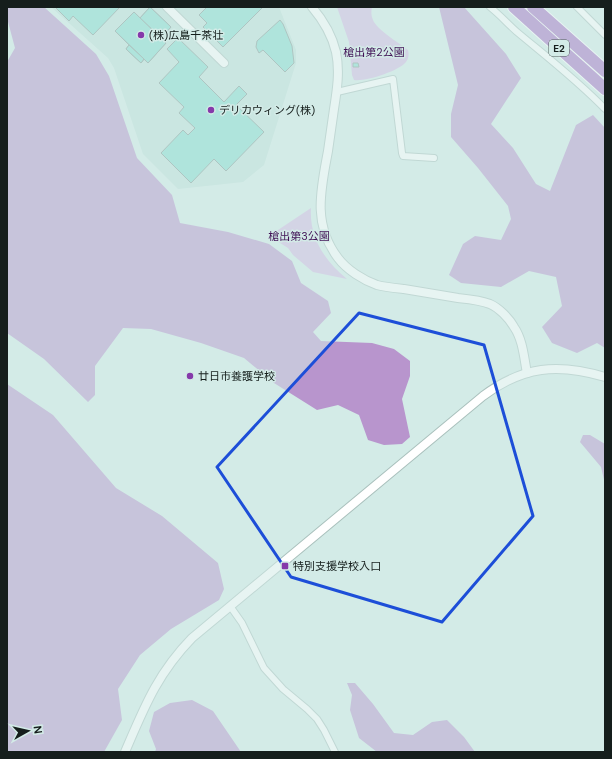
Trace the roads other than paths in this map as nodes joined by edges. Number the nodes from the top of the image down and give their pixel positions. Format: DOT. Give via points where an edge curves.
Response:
graph roads {
  1 [pos="167,7"];
  2 [pos="312,7"];
  3 [pos="490,7"];
  4 [pos="514,7"];
  5 [pos="533,7"];
  6 [pos="577,7"];
  7 [pos="605,35"];
  8 [pos="224,63"];
  9 [pos="605,71"];
  10 [pos="605,89"];
  11 [pos="337,92"];
  12 [pos="605,109"];
  13 [pos="434,158"];
  14 [pos="527,373"];
  15 [pos="605,377"];
  16 [pos="230,606"];
  17 [pos="125,752"];
  18 [pos="335,752"];
  1 -- 8 [label="street"];
  2 -- 11 [label="street" via="330,34 336,51"];
  3 -- 12 [label="street"];
  4 -- 10 [label="highway, E2"];
  5 -- 9 [label="highway, E2"];
  6 -- 7 [label="street"];
  11 -- 13 [label="street" via="394,80 403,156"];
  11 -- 14 [label="street" via="320,204 324,234 338,259 363,279 378,285 490,304 514,327"];
  14 -- 15 [label="street" via="546,369 569,369"];
  14 -- 16 [label="street" via="502,383 483,396"];
  16 -- 17 [label="street" via="192,638 170,663 152,691"];
  16 -- 18 [label="street" via="242,623 264,668 317,719"];
}
